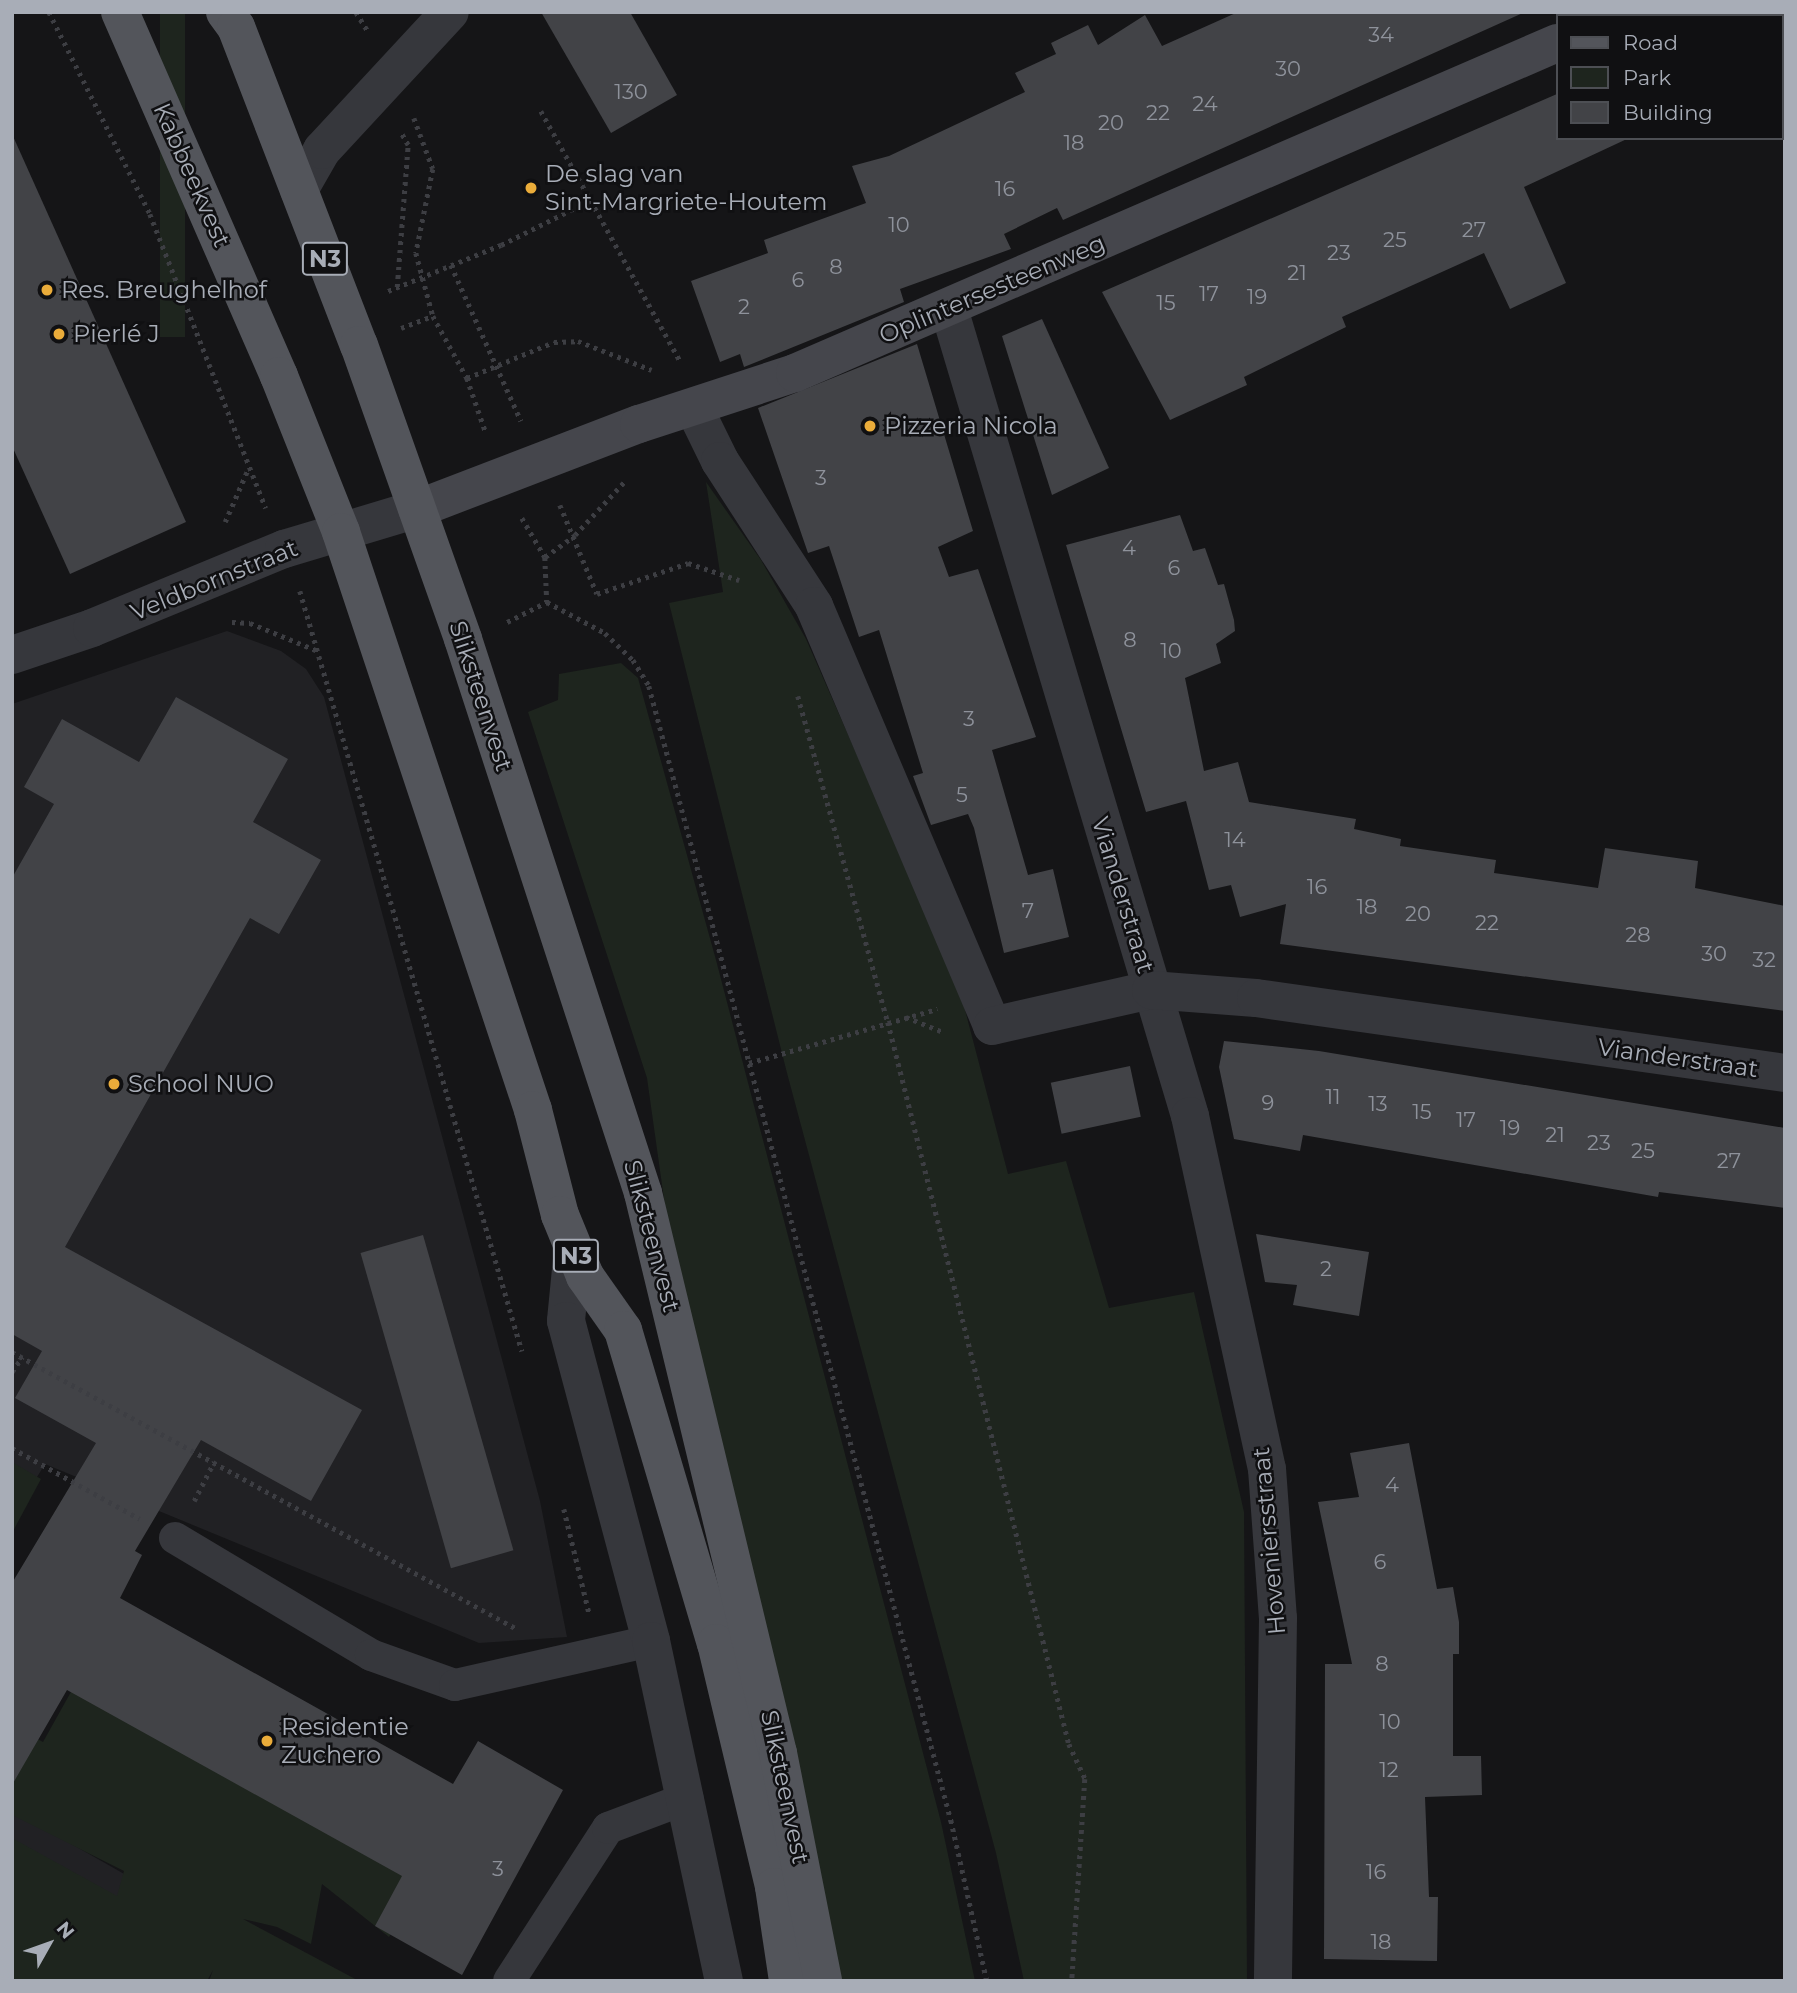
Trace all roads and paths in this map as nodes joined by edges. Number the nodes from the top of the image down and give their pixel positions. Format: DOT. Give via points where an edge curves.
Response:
graph roads {
  1 [pos="49,12"];
  2 [pos="120,12"];
  3 [pos="225,12"];
  4 [pos="356,12"];
  5 [pos="450,12"];
  6 [pos="1556,44"];
  7 [pos="385,84"];
  8 [pos="541,111"];
  9 [pos="299,190"];
  10 [pos="591,200"];
  11 [pos="451,265"];
  12 [pos="422,277"];
  13 [pos="397,287"];
  14 [pos="345,308"];
  15 [pos="949,309"];
  16 [pos="496,365"];
  17 [pos="467,378"];
  18 [pos="694,408"];
  19 [pos="540,463"];
  20 [pos="249,468"];
  21 [pos="632,472"];
  22 [pos="504,478"];
  23 [pos="417,509"];
  24 [pos="341,533"];
  25 [pos="575,535"];
  26 [pos="284,550"];
  27 [pos="752,584"];
  28 [pos="12,655"];
  29 [pos="797,691"];
  30 [pos="1151,990"];
  31 [pos="980,998"];
  32 [pos="888,1022"];
  33 [pos="749,1063"];
  34 [pos="1785,1073"];
  35 [pos="573,1249"];
  36 [pos="12,1352"];
  37 [pos="22,1357"];
  38 [pos="526,1365"];
  39 [pos="12,1373"];
  40 [pos="12,1448"];
  41 [pos="561,1496"];
  42 [pos="176,1538"];
  43 [pos="651,1641"];
  44 [pos="600,1654"];
  45 [pos="563,1664"];
  46 [pos="688,1798"];
  47 [pos="509,1981"];
  48 [pos="724,1981"];
  49 [pos="788,1981"];
  50 [pos="823,1981"];
  51 [pos="987,1981"];
  52 [pos="1072,1981"];
  53 [pos="1273,1981"];
  1 -- 20 [label="path" via="150,214"];
  2 -- 24 [label="main road, Kabbeekvest / N3" via="279,376"];
  3 -- 9 [label="main road, N3" via="236,27"];
  4 -- 7 [label="path"];
  5 -- 7 [label="street"];
  6 -- 15 [label="street, Oplintersesteenweg"];
  7 -- 9 [label="street" via="322,150"];
  7 -- 12 [label="path" via="428,146 433,169 416,253"];
  7 -- 13 [label="path" via="408,145"];
  8 -- 10 [label="path"];
  9 -- 14 [label="main road, N3"];
  10 -- 11 [label="path"];
  10 -- 18 [label="path" via="678,353"];
  11 -- 12 [label="path"];
  11 -- 16 [label="path"];
  12 -- 13 [label="path"];
  12 -- 17 [label="path" via="433,316"];
  13 -- 14 [label="path"];
  14 -- 23 [label="main road, N3"];
  15 -- 18 [label="street, Oplintersesteenweg"];
  15 -- 30 [label="street, Vianderstraat"];
  16 -- 17 [label="path"];
  16 -- 18 [label="path" via="554,342 578,341 662,375"];
  16 -- 19 [label="path"];
  17 -- 22 [label="path"];
  18 -- 19 [label="street, Oplintersesteenweg"];
  18 -- 31 [label="street" via="720,461 814,606"];
  19 -- 22 [label="street, Oplintersesteenweg"];
  19 -- 25 [label="path"];
  21 -- 25 [label="path"];
  22 -- 23 [label="street, Oplintersesteenweg"];
  23 -- 24 [label="street, Veldbornstraat"];
  23 -- 50 [label="main road, Sliksteenvest / N3" via="643,1193 778,1753"];
  24 -- 26 [label="street, Veldbornstraat"];
  24 -- 35 [label="main road, Sliksteenvest / N3" via="533,1110"];
  25 -- 27 [label="path" via="597,594 688,563"];
  25 -- 33 [label="path" via="545,557 547,602 605,633 633,660 649,686"];
  26 -- 28 [label="street, Veldbornstraat"];
  26 -- 38 [label="path" via="330,681"];
  29 -- 32 [label="path"];
  30 -- 31 [label="street" via="992,1026"];
  30 -- 34 [label="street, Vianderstraat" via="1256,998"];
  30 -- 53 [label="street, Hoveniersstraat" via="1190,1116 1268,1469 1278,1619"];
  31 -- 32 [label="path"];
  32 -- 33 [label="path"];
  32 -- 52 [label="path" via="1069,1744 1085,1779"];
  33 -- 51 [label="path" via="951,1820"];
  35 -- 43 [label="street, Sliksteenvest" via="566,1321"];
  35 -- 49 [label="main road, Sliksteenvest / N3" via="584,1276 623,1330 654,1424 756,1805"];
  36 -- 37 [label="path"];
  37 -- 39 [label="path"];
  37 -- 45 [label="path" via="527,1635"];
  40 -- 42 [label="path"];
  41 -- 44 [label="path"];
  42 -- 45 [label="lane" via="371,1655 455,1685"];
  43 -- 44 [label="lane"];
  43 -- 46 [label="street, Sliksteenvest"];
  44 -- 45 [label="lane"];
  46 -- 47 [label="lane" via="608,1828"];
  46 -- 48 [label="street, Sliksteenvest"];
}
